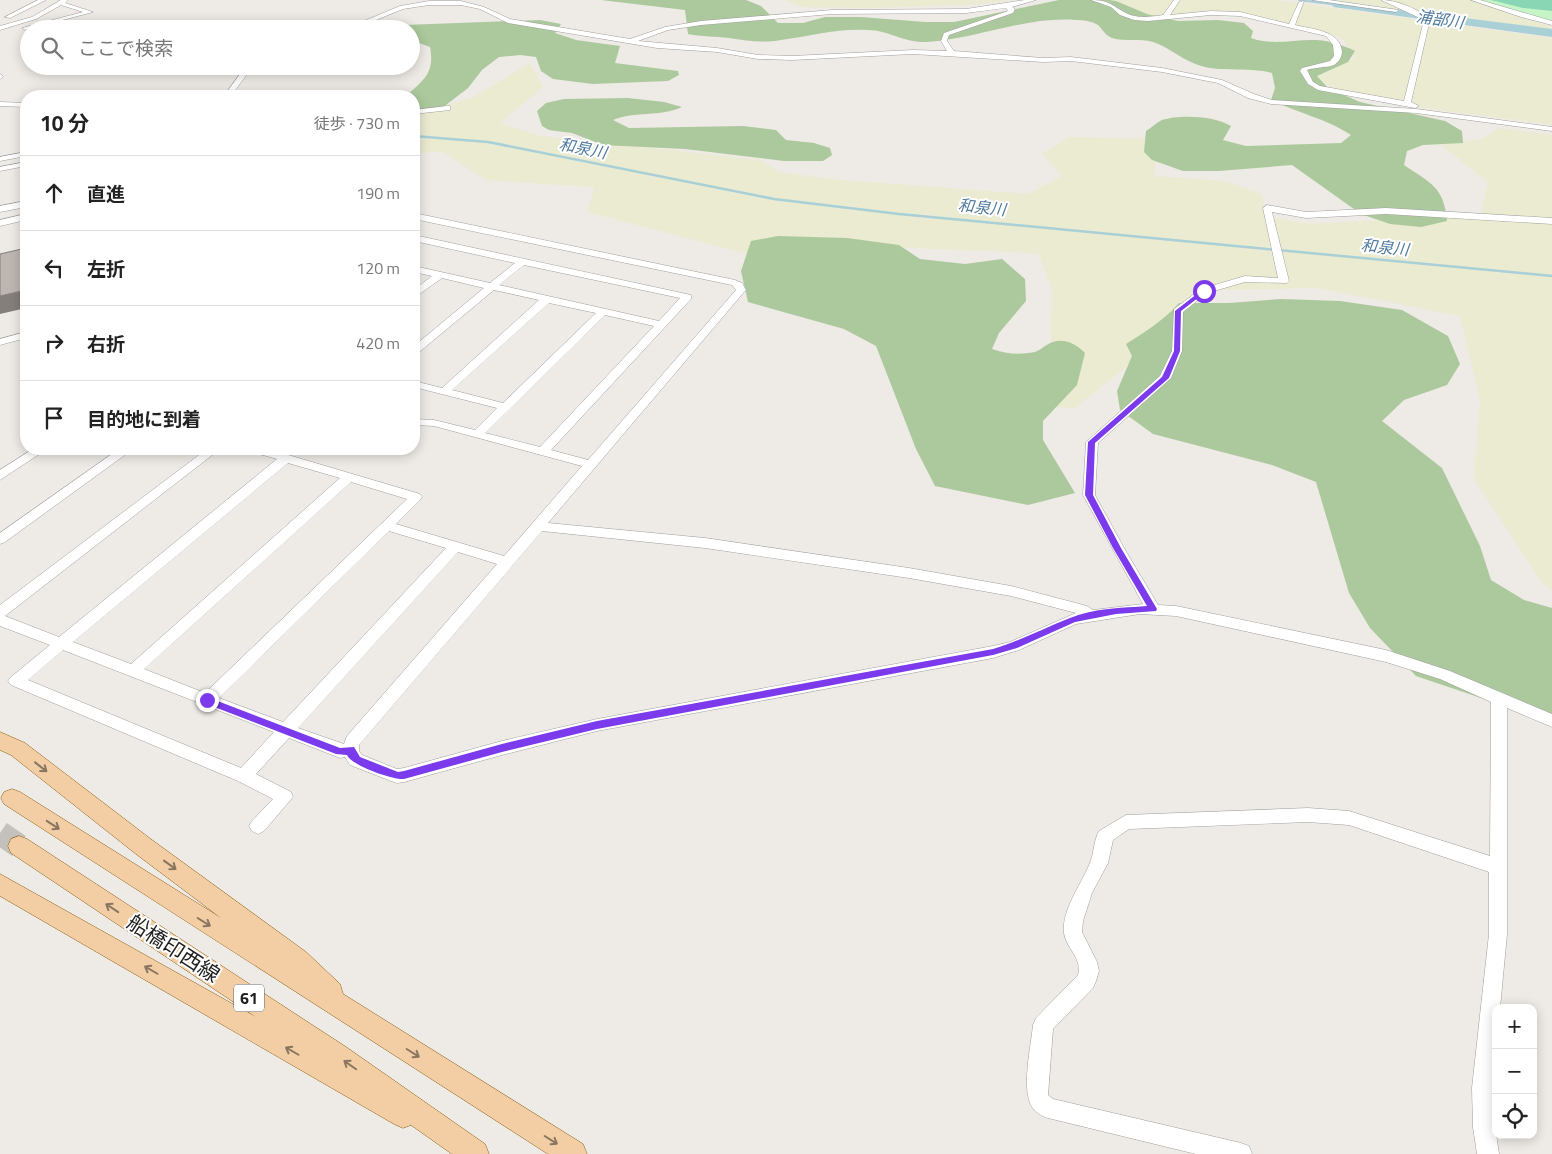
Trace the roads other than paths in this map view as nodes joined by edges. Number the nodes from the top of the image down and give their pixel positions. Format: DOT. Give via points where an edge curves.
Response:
graph roads {
  1 [pos="43,0"];
  2 [pos="1033,0"];
  3 [pos="1094,0"];
  4 [pos="1177,0"];
  5 [pos="1315,0"];
  6 [pos="1384,0"];
  7 [pos="1474,0"];
  8 [pos="63,2"];
  9 [pos="1302,2"];
  10 [pos="1007,6"];
  11 [pos="1416,13"];
  12 [pos="1165,17"];
  13 [pos="0,20"];
  14 [pos="25,20"];
  15 [pos="58,20"];
  16 [pos="370,20"];
  17 [pos="20,22"];
  18 [pos="16,23"];
  19 [pos="1552,23"];
  20 [pos="20,24"];
  21 [pos="1291,26"];
  22 [pos="0,28"];
  23 [pos="629,42"];
  24 [pos="952,53"];
  25 [pos="243,75"];
  26 [pos="232,90"];
  27 [pos="1407,103"];
  28 [pos="0,104"];
  29 [pos="20,104"];
  30 [pos="447,108"];
  31 [pos="420,111"];
  32 [pos="1440,114"];
  33 [pos="1552,129"];
  34 [pos="20,155"];
  35 [pos="0,159"];
  36 [pos="20,165"];
  37 [pos="0,169"];
  38 [pos="20,205"];
  39 [pos="0,209"];
  40 [pos="420,211"];
  41 [pos="420,217"];
  42 [pos="426,218"];
  43 [pos="20,219"];
  44 [pos="1552,221"];
  45 [pos="0,223"];
  46 [pos="426,234"];
  47 [pos="523,261"];
  48 [pos="420,270"];
  49 [pos="440,275"];
  50 [pos="492,287"];
  51 [pos="420,290"];
  52 [pos="547,299"];
  53 [pos="603,312"];
  54 [pos="661,325"];
  55 [pos="20,337"];
  56 [pos="0,342"];
  57 [pos="420,347"];
  58 [pos="420,386"];
  59 [pos="444,392"];
  60 [pos="505,407"];
  61 [pos="420,423"];
  62 [pos="477,434"];
  63 [pos="543,452"];
  64 [pos="32,455"];
  65 [pos="119,455"];
  66 [pos="206,455"];
  67 [pos="276,455"];
  68 [pos="286,458"];
  69 [pos="591,465"];
  70 [pos="0,476"];
  71 [pos="349,477"];
  72 [pos="386,525"];
  73 [pos="539,526"];
  74 [pos="0,539"];
  75 [pos="455,546"];
  76 [pos="507,562"];
  77 [pos="1153,609"];
  78 [pos="1087,611"];
  79 [pos="0,613"];
  80 [pos="0,620"];
  81 [pos="61,644"];
  82 [pos="132,672"];
  83 [pos="1499,697"];
  84 [pos="207,700"];
  85 [pos="1552,720"];
  86 [pos="285,730"];
  87 [pos="0,740"];
  88 [pos="350,750"];
  89 [pos="244,776"];
  90 [pos="12,798"];
  91 [pos="258,826"];
  92 [pos="19,846"];
  93 [pos="1498,867"];
  94 [pos="0,884"];
  95 [pos="357,1018"];
  96 [pos="471,1154"];
  97 [pos="475,1154"];
  98 [pos="573,1154"];
  99 [pos="1241,1154"];
  100 [pos="1488,1154"];
  1 -- 13 [label="street"];
  2 -- 10 [label="street"];
  3 -- 12 [label="street" via="1134,18"];
  4 -- 12 [label="street"];
  5 -- 11 [label="street"];
  6 -- 11 [label="street"];
  7 -- 19 [label="street"];
  8 -- 14 [label="street"];
  8 -- 15 [label="street" via="90,12"];
  9 -- 21 [label="street"];
  10 -- 23 [label="street" via="966,11 823,12 701,22 667,28"];
  10 -- 24 [label="street" via="1011,12 946,34 944,41"];
  11 -- 27 [label="street" via="1427,19"];
  12 -- 21 [label="street" via="1240,14"];
  13 -- 18 [label="street"];
  16 -- 23 [label="street" via="402,7 450,3 482,8 508,21"];
  17 -- 18 [label="street"];
  18 -- 20 [label="street"];
  18 -- 22 [label="street"];
  21 -- 27 [label="street" via="1328,35 1339,47 1335,62 1304,69 1304,74 1314,86"];
  23 -- 24 [label="street" via="758,57"];
  24 -- 32 [label="street" via="1071,60 1162,70 1220,81 1271,102"];
  25 -- 26 [label="street"];
  27 -- 32 [label="street"];
  28 -- 29 [label="street"];
  30 -- 31 [label="street"];
  32 -- 33 [label="street"];
  34 -- 35 [label="street"];
  36 -- 37 [label="street"];
  38 -- 39 [label="street"];
  40 -- 42 [label="street"];
  41 -- 42 [label="street"];
  42 -- 46 [label="street"];
  43 -- 45 [label="street"];
  44 -- 77 [label="street" via="1386,211 1306,215 1266,208 1284,280 1245,279 1204,291 1178,311 1177,351 1165,378 1092,442 1089,495"];
  46 -- 47 [label="street"];
  46 -- 69 [label="street" via="725,281 741,288"];
  47 -- 50 [label="street"];
  47 -- 54 [label="street" via="688,297"];
  48 -- 49 [label="street"];
  49 -- 50 [label="street"];
  49 -- 51 [label="street"];
  50 -- 52 [label="street"];
  50 -- 57 [label="street"];
  52 -- 53 [label="street"];
  52 -- 59 [label="street"];
  53 -- 54 [label="street"];
  53 -- 60 [label="street"];
  54 -- 63 [label="street"];
  55 -- 56 [label="street"];
  58 -- 59 [label="street"];
  59 -- 60 [label="street"];
  60 -- 62 [label="street"];
  61 -- 62 [label="street"];
  62 -- 63 [label="street"];
  63 -- 69 [label="street"];
  64 -- 70 [label="street"];
  65 -- 74 [label="street"];
  66 -- 79 [label="street"];
  67 -- 68 [label="street"];
  68 -- 71 [label="street"];
  68 -- 81 [label="street"];
  69 -- 73 [label="street"];
  71 -- 72 [label="street" via="416,496"];
  71 -- 82 [label="street"];
  72 -- 75 [label="street"];
  72 -- 84 [label="street"];
  73 -- 76 [label="street"];
  73 -- 78 [label="street" via="705,543 909,573 1011,591"];
  75 -- 76 [label="street"];
  75 -- 86 [label="street"];
  76 -- 88 [label="street" via="358,735"];
  77 -- 83 [label="street" via="1176,611 1379,654"];
  77 -- 88 [label="street" via="1087,616 993,652 597,725 404,775 397,776 356,760"];
  80 -- 81 [label="street"];
  81 -- 82 [label="street"];
  81 -- 89 [label="street" via="16,682"];
  82 -- 84 [label="street"];
  83 -- 85 [label="street"];
  83 -- 93 [label="street"];
  84 -- 86 [label="street"];
  86 -- 88 [label="street" via="340,752"];
  86 -- 89 [label="street"];
  87 -- 95 [label="main road, one-way" via="18,749 297,960"];
  89 -- 91 [label="street" via="286,797"];
  90 -- 95 [label="main road, 船橋印西線 / 61, one-way"];
  97 -- 92 [label="main road, 船橋印西線 / 61, one-way" via="337,1056"];
  93 -- 99 [label="street" via="1349,818 1308,815 1126,822 1105,836 1099,863 1084,890 1074,921 1073,933 1088,962 1089,971 1086,981 1043,1024 1037,1091 1040,1102 1048,1108"];
  93 -- 100 [label="street" via="1498,934 1482,1088"];
  96 -- 94 [label="main road, one-way"];
  95 -- 98 [label="main road, one-way"];
}
